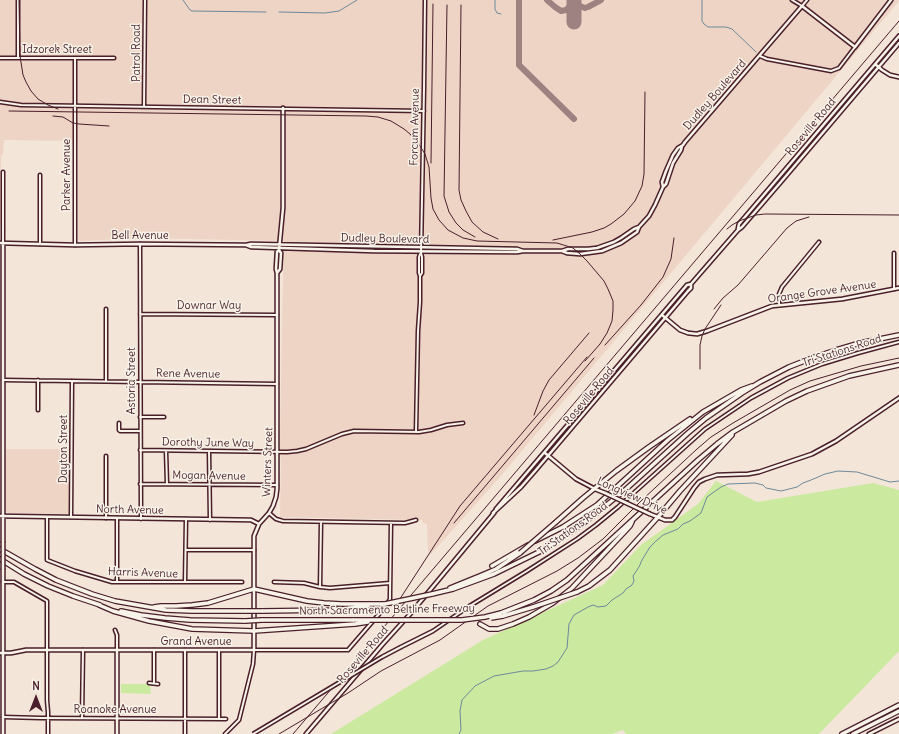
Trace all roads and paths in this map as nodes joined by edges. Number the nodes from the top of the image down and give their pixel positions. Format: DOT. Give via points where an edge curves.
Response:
graph roads {
  1 [pos="18,0"];
  2 [pos="145,0"];
  3 [pos="425,0"];
  4 [pos="792,0"];
  5 [pos="807,0"];
  6 [pos="891,0"];
  7 [pos="802,6"];
  8 [pos="899,36"];
  9 [pos="899,43"];
  10 [pos="855,46"];
  11 [pos="760,56"];
  12 [pos="0,58"];
  13 [pos="18,58"];
  14 [pos="75,58"];
  15 [pos="114,58"];
  16 [pos="875,64"];
  17 [pos="879,68"];
  18 [pos="899,77"];
  19 [pos="0,102"];
  20 [pos="75,106"];
  21 [pos="144,107"];
  22 [pos="283,108"];
  23 [pos="424,111"];
  24 [pos="3,172"];
  25 [pos="40,175"];
  26 [pos="738,230"];
  27 [pos="819,242"];
  28 [pos="2,243"];
  29 [pos="40,244"];
  30 [pos="140,244"];
  31 [pos="75,245"];
  32 [pos="246,245"];
  33 [pos="280,247"];
  34 [pos="421,247"];
  35 [pos="523,251"];
  36 [pos="421,252"];
  37 [pos="894,253"];
  38 [pos="691,284"];
  39 [pos="899,288"];
  40 [pos="894,289"];
  41 [pos="779,305"];
  42 [pos="106,309"];
  43 [pos="140,314"];
  44 [pos="277,315"];
  45 [pos="662,315"];
  46 [pos="665,318"];
  47 [pos="899,335"];
  48 [pos="899,342"];
  49 [pos="899,365"];
  50 [pos="3,380"];
  51 [pos="38,380"];
  52 [pos="72,380"];
  53 [pos="106,381"];
  54 [pos="140,382"];
  55 [pos="760,382"];
  56 [pos="277,384"];
  57 [pos="899,398"];
  58 [pos="38,410"];
  59 [pos="703,412"];
  60 [pos="140,417"];
  61 [pos="164,417"];
  62 [pos="119,423"];
  63 [pos="463,423"];
  64 [pos="739,429"];
  65 [pos="140,431"];
  66 [pos="416,431"];
  67 [pos="1,445"];
  68 [pos="140,450"];
  69 [pos="166,451"];
  70 [pos="209,451"];
  71 [pos="277,452"];
  72 [pos="545,453"];
  73 [pos="106,456"];
  74 [pos="548,456"];
  75 [pos="140,484"];
  76 [pos="167,484"];
  77 [pos="210,485"];
  78 [pos="277,485"];
  79 [pos="595,488"];
  80 [pos="269,513"];
  81 [pos="493,513"];
  82 [pos="2,516"];
  83 [pos="47,517"];
  84 [pos="71,517"];
  85 [pos="658,517"];
  86 [pos="106,518"];
  87 [pos="118,518"];
  88 [pos="140,519"];
  89 [pos="186,519"];
  90 [pos="210,520"];
  91 [pos="416,520"];
  92 [pos="633,520"];
  93 [pos="321,521"];
  94 [pos="390,523"];
  95 [pos="259,524"];
  96 [pos="0,549"];
  97 [pos="186,550"];
  98 [pos="254,550"];
  99 [pos="0,559"];
  100 [pos="492,566"];
  101 [pos="117,582"];
  102 [pos="186,582"];
  103 [pos="242,582"];
  104 [pos="274,582"];
  105 [pos="390,583"];
  106 [pos="2,584"];
  107 [pos="320,587"];
  108 [pos="254,589"];
  109 [pos="432,594"];
  110 [pos="99,605"];
  111 [pos="356,606"];
  112 [pos="151,608"];
  113 [pos="502,614"];
  114 [pos="354,622"];
  115 [pos="480,624"];
  116 [pos="115,630"];
  117 [pos="254,631"];
  118 [pos="47,650"];
  119 [pos="83,650"];
  120 [pos="117,650"];
  121 [pos="154,650"];
  122 [pos="185,650"];
  123 [pos="219,650"];
  124 [pos="254,650"];
  125 [pos="2,653"];
  126 [pos="149,683"];
  127 [pos="154,684"];
  128 [pos="158,684"];
  129 [pos="899,704"];
  130 [pos="899,711"];
  131 [pos="3,717"];
  132 [pos="48,718"];
  133 [pos="82,718"];
  134 [pos="117,718"];
  135 [pos="185,719"];
  136 [pos="219,719"];
  137 [pos="226,719"];
  138 [pos="899,719"];
  139 [pos="2,721"];
  140 [pos="3,734"];
  141 [pos="48,734"];
  142 [pos="116,734"];
  143 [pos="185,734"];
  144 [pos="225,734"];
  145 [pos="253,734"];
  146 [pos="306,734"];
  147 [pos="842,734"];
  148 [pos="853,734"];
  149 [pos="869,734"];
  1 -- 13 [label="street"];
  2 -- 21 [label="street, Patrol Road"];
  3 -- 23 [label="street, Forcum Avenue"];
  4 -- 7 [label="street"];
  5 -- 7 [label="street"];
  6 -- 10 [label="main road, Dudley Boulevard"];
  7 -- 10 [label="main road"];
  7 -- 11 [label="main road"];
  8 -- 16 [label="main road, Roseville Road"];
  9 -- 17 [label="main road, Roseville Road"];
  10 -- 11 [label="street, Dudley Boulevard" via="839,68 831,71"];
  11 -- 35 [label="main road, Dudley Boulevard" via="683,145 655,206 637,232 602,251 580,254 562,251"];
  12 -- 13 [label="street, Idzorek Street"];
  13 -- 14 [label="street, Idzorek Street"];
  14 -- 15 [label="street, Idzorek Street"];
  14 -- 20 [label="street, Parker Avenue"];
  16 -- 17 [label="main road"];
  16 -- 26 [label="main road, Roseville Road" via="739,224"];
  17 -- 18 [label="main road"];
  17 -- 26 [label="main road, Roseville Road"];
  19 -- 20 [label="street, Dean Street"];
  20 -- 21 [label="street, Dean Street"];
  20 -- 31 [label="street, Parker Avenue"];
  21 -- 22 [label="street, Dean Street"];
  22 -- 23 [label="street, Dean Street"];
  22 -- 33 [label="main road, Winters Street" via="283,208"];
  23 -- 34 [label="street, Forcum Avenue"];
  24 -- 28 [label="street"];
  25 -- 29 [label="street"];
  26 -- 38 [label="main road, Roseville Road"];
  27 -- 41 [label="street" via="782,287"];
  28 -- 29 [label="main road, Bell Avenue"];
  28 -- 50 [label="main road"];
  29 -- 31 [label="main road, Bell Avenue"];
  30 -- 31 [label="main road, Bell Avenue"];
  30 -- 32 [label="main road, Bell Avenue"];
  30 -- 43 [label="street, Astoria Street"];
  32 -- 33 [label="main road, Dudley Boulevard"];
  33 -- 34 [label="main road, Dudley Boulevard"];
  33 -- 36 [label="main road, Dudley Boulevard"];
  33 -- 44 [label="main road, Winters Street"];
  34 -- 35 [label="main road, Dudley Boulevard"];
  34 -- 36 [label="street, Forcum Avenue"];
  35 -- 36 [label="main road, Dudley Boulevard"];
  36 -- 66 [label="street, Forcum Avenue"];
  37 -- 40 [label="street"];
  38 -- 45 [label="main road, Roseville Road" via="687,285"];
  38 -- 46 [label="main road, Roseville Road"];
  39 -- 40 [label="main road, Orange Grove Avenue"];
  40 -- 41 [label="main road, Orange Grove Avenue" via="839,300"];
  41 -- 46 [label="main road, Orange Grove Avenue" via="767,307 697,334 680,330"];
  42 -- 53 [label="street"];
  43 -- 44 [label="street, Downar Way"];
  43 -- 54 [label="street, Astoria Street"];
  44 -- 56 [label="main road, Winters Street"];
  45 -- 46 [label="main road, Orange Grove Avenue"];
  45 -- 72 [label="main road, Roseville Road"];
  46 -- 74 [label="main road, Roseville Road"];
  47 -- 55 [label="highway, North Sacramento Beltline Freeway" via="860,343 812,358"];
  48 -- 145 [label="street, Tri Stations Road, bridge" via="822,364 788,378 751,398 705,429 577,540 433,631 382,657"];
  49 -- 64 [label="highway" via="849,376 806,391"];
  50 -- 51 [label="street, Rene Avenue"];
  50 -- 67 [label="main road"];
  51 -- 52 [label="street, Rene Avenue"];
  51 -- 58 [label="street"];
  52 -- 53 [label="street, Rene Avenue"];
  52 -- 84 [label="street, Dayton Street"];
  53 -- 54 [label="street, Rene Avenue"];
  54 -- 56 [label="street, Rene Avenue"];
  54 -- 60 [label="street, Astoria Street"];
  55 -- 59 [label="highway"];
  55 -- 109 [label="highway, North Sacramento Beltline Freeway" via="688,433 625,490 593,516 554,542 513,565 474,582"];
  56 -- 71 [label="main road, Winters Street"];
  57 -- 85 [label="main road, Longview Drive" via="836,441 812,454 759,472 717,475 705,479 694,488 674,518 667,520"];
  59 -- 79 [label="highway" via="649,446"];
  59 -- 100 [label="highway" via="668,440 597,505"];
  60 -- 61 [label="street"];
  60 -- 65 [label="street, Astoria Street"];
  62 -- 65 [label="street" via="120,431"];
  63 -- 66 [label="street, Dorothy June Way"];
  64 -- 85 [label="highway" via="698,470"];
  64 -- 92 [label="highway" via="713,447"];
  65 -- 68 [label="street, Astoria Street"];
  66 -- 71 [label="street, Dorothy June Way" via="354,431 306,449"];
  67 -- 82 [label="main road"];
  68 -- 69 [label="street, Dorothy June Way"];
  68 -- 75 [label="street, Astoria Street"];
  69 -- 70 [label="street, Dorothy June Way"];
  69 -- 76 [label="street"];
  70 -- 71 [label="street, Dorothy June Way"];
  70 -- 77 [label="street"];
  71 -- 78 [label="main road, Winters Street"];
  72 -- 74 [label="main road, Longview Drive"];
  72 -- 81 [label="main road, Roseville Road"];
  73 -- 86 [label="street"];
  74 -- 79 [label="main road, Longview Drive" via="576,479"];
  74 -- 81 [label="main road, Roseville Road"];
  75 -- 76 [label="street, Mogan Avenue"];
  75 -- 88 [label="street, Astoria Street"];
  76 -- 77 [label="street, Mogan Avenue"];
  77 -- 78 [label="street, Mogan Avenue"];
  77 -- 90 [label="street"];
  78 -- 80 [label="main road, Winters Street" via="275,502"];
  79 -- 85 [label="main road, Longview Drive, bridge"];
  79 -- 109 [label="highway, bridge" via="522,552 496,569"];
  80 -- 93 [label="street" via="282,521"];
  80 -- 95 [label="main road, Winters Street"];
  81 -- 146 [label="main road, Roseville Road" via="414,610"];
  82 -- 83 [label="main road, North Avenue"];
  82 -- 106 [label="main road, bridge"];
  83 -- 84 [label="main road, North Avenue"];
  83 -- 101 [label="street, Harris Avenue" via="47,560 90,576"];
  84 -- 86 [label="main road, North Avenue"];
  85 -- 113 [label="highway, bridge" via="600,578 577,592 533,607"];
  86 -- 87 [label="main road, North Avenue"];
  87 -- 88 [label="main road, North Avenue"];
  87 -- 101 [label="street"];
  88 -- 89 [label="main road, North Avenue"];
  89 -- 90 [label="main road, North Avenue"];
  89 -- 97 [label="street"];
  90 -- 95 [label="main road, North Avenue" via="251,520"];
  91 -- 94 [label="street"];
  92 -- 113 [label="highway" via="576,572 551,591"];
  92 -- 115 [label="highway" via="572,588 553,603 529,617 498,629 489,629"];
  93 -- 94 [label="street"];
  93 -- 107 [label="street"];
  94 -- 105 [label="street, Grand Avenue"];
  95 -- 98 [label="main road, Winters Street" via="254,536"];
  96 -- 112 [label="highway, North Sacramento Beltline Freeway" via="56,580 115,601"];
  97 -- 98 [label="street"];
  97 -- 102 [label="street"];
  98 -- 108 [label="main road, Winters Street"];
  99 -- 110 [label="highway, North Sacramento Beltline Freeway" via="48,586"];
  101 -- 102 [label="street, Harris Avenue"];
  102 -- 103 [label="street, Harris Avenue"];
  104 -- 107 [label="street" via="304,583"];
  105 -- 107 [label="street"];
  105 -- 124 [label="street, Grand Avenue" via="388,602 348,650"];
  106 -- 118 [label="street" via="14,582 47,601"];
  106 -- 125 [label="main road"];
  108 -- 111 [label="highway" via="307,601"];
  108 -- 112 [label="highway" via="208,603"];
  108 -- 117 [label="main road, Winters Street"];
  109 -- 111 [label="highway, North Sacramento Beltline Freeway, bridge" via="386,604"];
  110 -- 114 [label="highway, North Sacramento Beltline Freeway, bridge" via="141,615 190,620"];
  110 -- 117 [label="highway" via="149,621 192,629"];
  111 -- 112 [label="highway, North Sacramento Beltline Freeway, bridge" via="334,610 262,611"];
  113 -- 114 [label="highway, North Sacramento Beltline Freeway, bridge" via="487,619"];
  114 -- 117 [label="highway"];
  116 -- 120 [label="street"];
  117 -- 124 [label="main road, Winters Street"];
  118 -- 119 [label="main road, Grand Avenue"];
  118 -- 125 [label="main road, Grand Avenue"];
  118 -- 132 [label="street"];
  119 -- 120 [label="main road, Grand Avenue"];
  119 -- 133 [label="street"];
  120 -- 121 [label="main road, Grand Avenue"];
  120 -- 134 [label="main road"];
  121 -- 122 [label="main road, Grand Avenue"];
  121 -- 127 [label="street"];
  122 -- 123 [label="main road, Grand Avenue"];
  122 -- 135 [label="street"];
  123 -- 124 [label="main road, Grand Avenue"];
  123 -- 136 [label="street"];
  124 -- 144 [label="street, Winters Street" via="239,720"];
  125 -- 131 [label="main road"];
  126 -- 127 [label="street"];
  127 -- 128 [label="street"];
  129 -- 147 [label="highway"];
  130 -- 148 [label="highway"];
  131 -- 132 [label="street, Roanoke Avenue"];
  131 -- 139 [label="main road"];
  132 -- 133 [label="street, Roanoke Avenue"];
  132 -- 141 [label="street"];
  133 -- 134 [label="street, Roanoke Avenue"];
  134 -- 135 [label="street, Roanoke Avenue"];
  134 -- 142 [label="main road"];
  135 -- 136 [label="street, Roanoke Avenue"];
  135 -- 143 [label="street"];
  136 -- 137 [label="street, Roanoke Avenue"];
  138 -- 149 [label="main road"];
  139 -- 140 [label="main road"];
}
